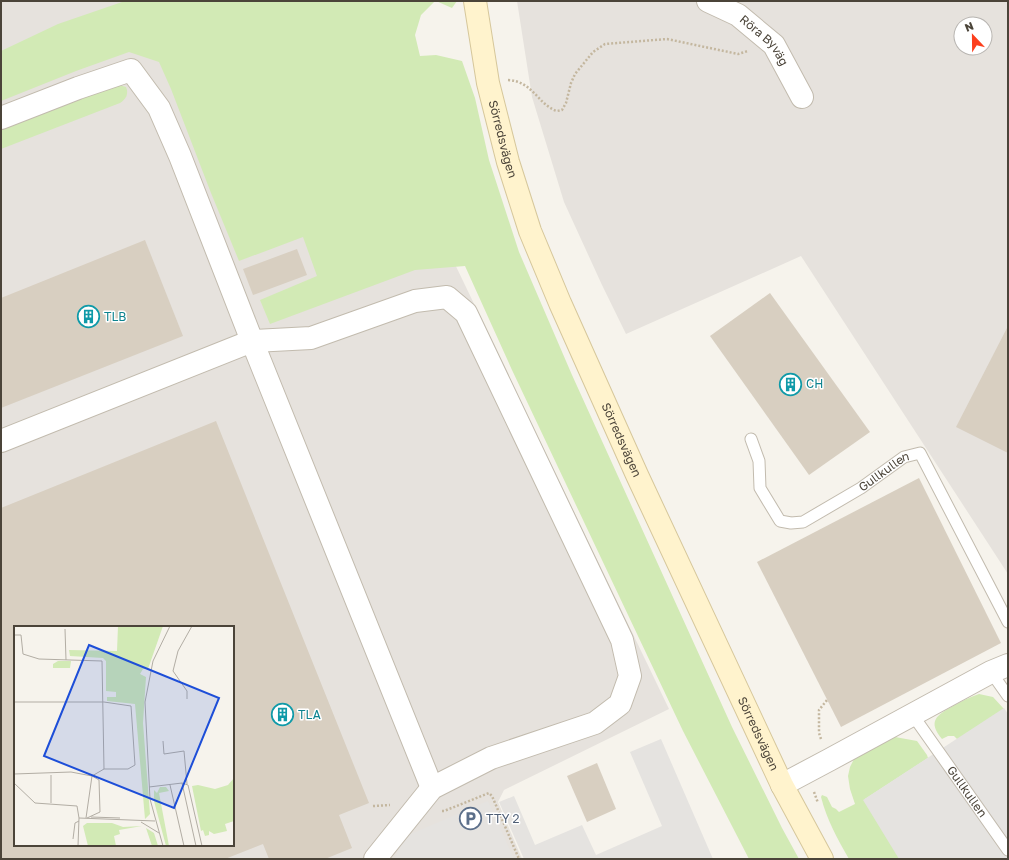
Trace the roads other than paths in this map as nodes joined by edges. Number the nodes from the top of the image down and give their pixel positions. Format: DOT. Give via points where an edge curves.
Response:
graph roads {
  1 [pos="475,1"];
  2 [pos="708,1"];
  3 [pos="802,97"];
  4 [pos="1,118"];
  5 [pos="252,341"];
  6 [pos="750,439"];
  7 [pos="1,442"];
  8 [pos="1008,622"];
  9 [pos="999,669"];
  10 [pos="1008,696"];
  11 [pos="912,714"];
  12 [pos="782,784"];
  13 [pos="432,788"];
  14 [pos="1008,850"];
  15 [pos="375,859"];
  16 [pos="822,859"];
  1 -- 12 [label="street, Sörredsvägen" via="488,84 508,162 530,231 637,475"];
  2 -- 3 [label="street, Röra Byväg" via="738,15 774,45"];
  4 -- 5 [label="street" via="131,70 159,108"];
  5 -- 7 [label="street"];
  5 -- 13 [label="street"];
  5 -- 13 [label="street" via="311,338 415,301 446,297 466,313 622,640 630,676 620,704 595,723 491,758"];
  6 -- 8 [label="lane, Gullkullen" via="759,461 760,488 780,521 791,524 802,522 854,492 904,457 920,453"];
  9 -- 10 [label="lane"];
  9 -- 11 [label="street"];
  11 -- 12 [label="street"];
  11 -- 14 [label="lane, Gullkullen"];
  12 -- 16 [label="street, Sörredsvägen"];
  13 -- 15 [label="street"];
}
